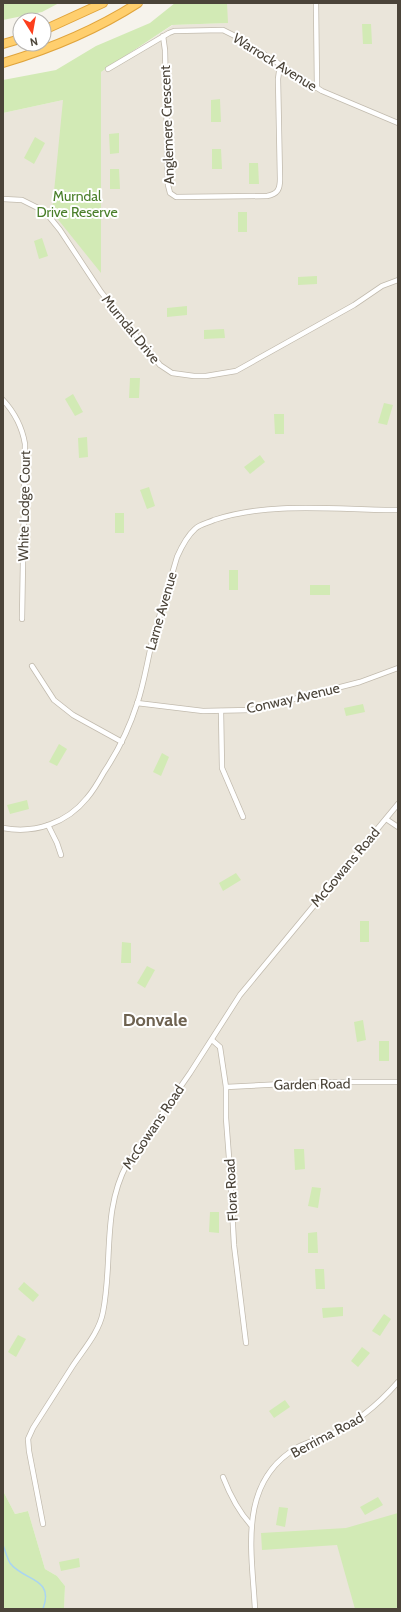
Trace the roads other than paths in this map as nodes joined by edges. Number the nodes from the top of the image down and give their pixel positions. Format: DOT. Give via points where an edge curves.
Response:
graph roads {
  1 [pos="104,3"];
  2 [pos="138,3"];
  3 [pos="316,3"];
  4 [pos="52,26"];
  5 [pos="163,36"];
  6 [pos="3,63"];
  7 [pos="282,66"];
  8 [pos="108,69"];
  9 [pos="317,88"];
  10 [pos="398,123"];
  11 [pos="3,199"];
  12 [pos="398,280"];
  13 [pos="3,400"];
  14 [pos="398,510"];
  15 [pos="22,619"];
  16 [pos="32,666"];
  17 [pos="398,668"];
  18 [pos="137,703"];
  19 [pos="220,711"];
  20 [pos="122,742"];
  21 [pos="398,804"];
  22 [pos="243,817"];
  23 [pos="386,819"];
  24 [pos="48,825"];
  25 [pos="398,827"];
  26 [pos="3,828"];
  27 [pos="61,855"];
  28 [pos="212,1040"];
  29 [pos="398,1082"];
  30 [pos="226,1087"];
  31 [pos="246,1343"];
  32 [pos="398,1382"];
  33 [pos="223,1477"];
  34 [pos="43,1524"];
  35 [pos="251,1525"];
  36 [pos="255,1609"];
  1 -- 4 [label="highway"];
  2 -- 6 [label="highway" via="79,35"];
  3 -- 9 [label="street"];
  5 -- 7 [label="street, Warrock Avenue" via="174,31 222,30"];
  5 -- 7 [label="street, Anglemere Crescent" via="168,185 170,193 176,197 268,196 277,193 280,179 278,79"];
  5 -- 8 [label="street, Warrock Avenue"];
  7 -- 9 [label="street, Warrock Avenue"];
  9 -- 10 [label="street, Warrock Avenue"];
  11 -- 12 [label="street, Murndal Drive" via="22,200 47,214 101,292 160,365 172,373 200,376 236,371 354,306 382,286"];
  13 -- 15 [label="street, White Lodge Court" via="16,415 25,444"];
  14 -- 18 [label="street, Larne Avenue" via="312,508 245,512 232,514 194,529 177,557"];
  16 -- 20 [label="street" via="54,700 73,715"];
  17 -- 19 [label="street, Conway Avenue" via="360,682 256,709"];
  18 -- 19 [label="street, Conway Avenue"];
  18 -- 20 [label="street, Larne Avenue"];
  19 -- 22 [label="street" via="222,768"];
  20 -- 24 [label="street, Larne Avenue" via="83,803 65,818"];
  21 -- 23 [label="street, McGowans Road"];
  23 -- 25 [label="street"];
  23 -- 28 [label="street, McGowans Road" via="240,995"];
  24 -- 26 [label="street, Larne Avenue" via="27,830"];
  24 -- 27 [label="street"];
  28 -- 30 [label="street, Flora Road" via="220,1047"];
  28 -- 34 [label="street, McGowans Road" via="121,1174 111,1211 105,1293 100,1323 30,1434 28,1445"];
  29 -- 30 [label="street, Garden Road" via="326,1082"];
  30 -- 31 [label="street, Flora Road" via="234,1245"];
  32 -- 35 [label="street, Berrima Road" via="362,1418 345,1428 298,1447 278,1463 258,1494"];
  33 -- 35 [label="street" via="236,1505"];
  35 -- 36 [label="street, Berrima Road"];
}
